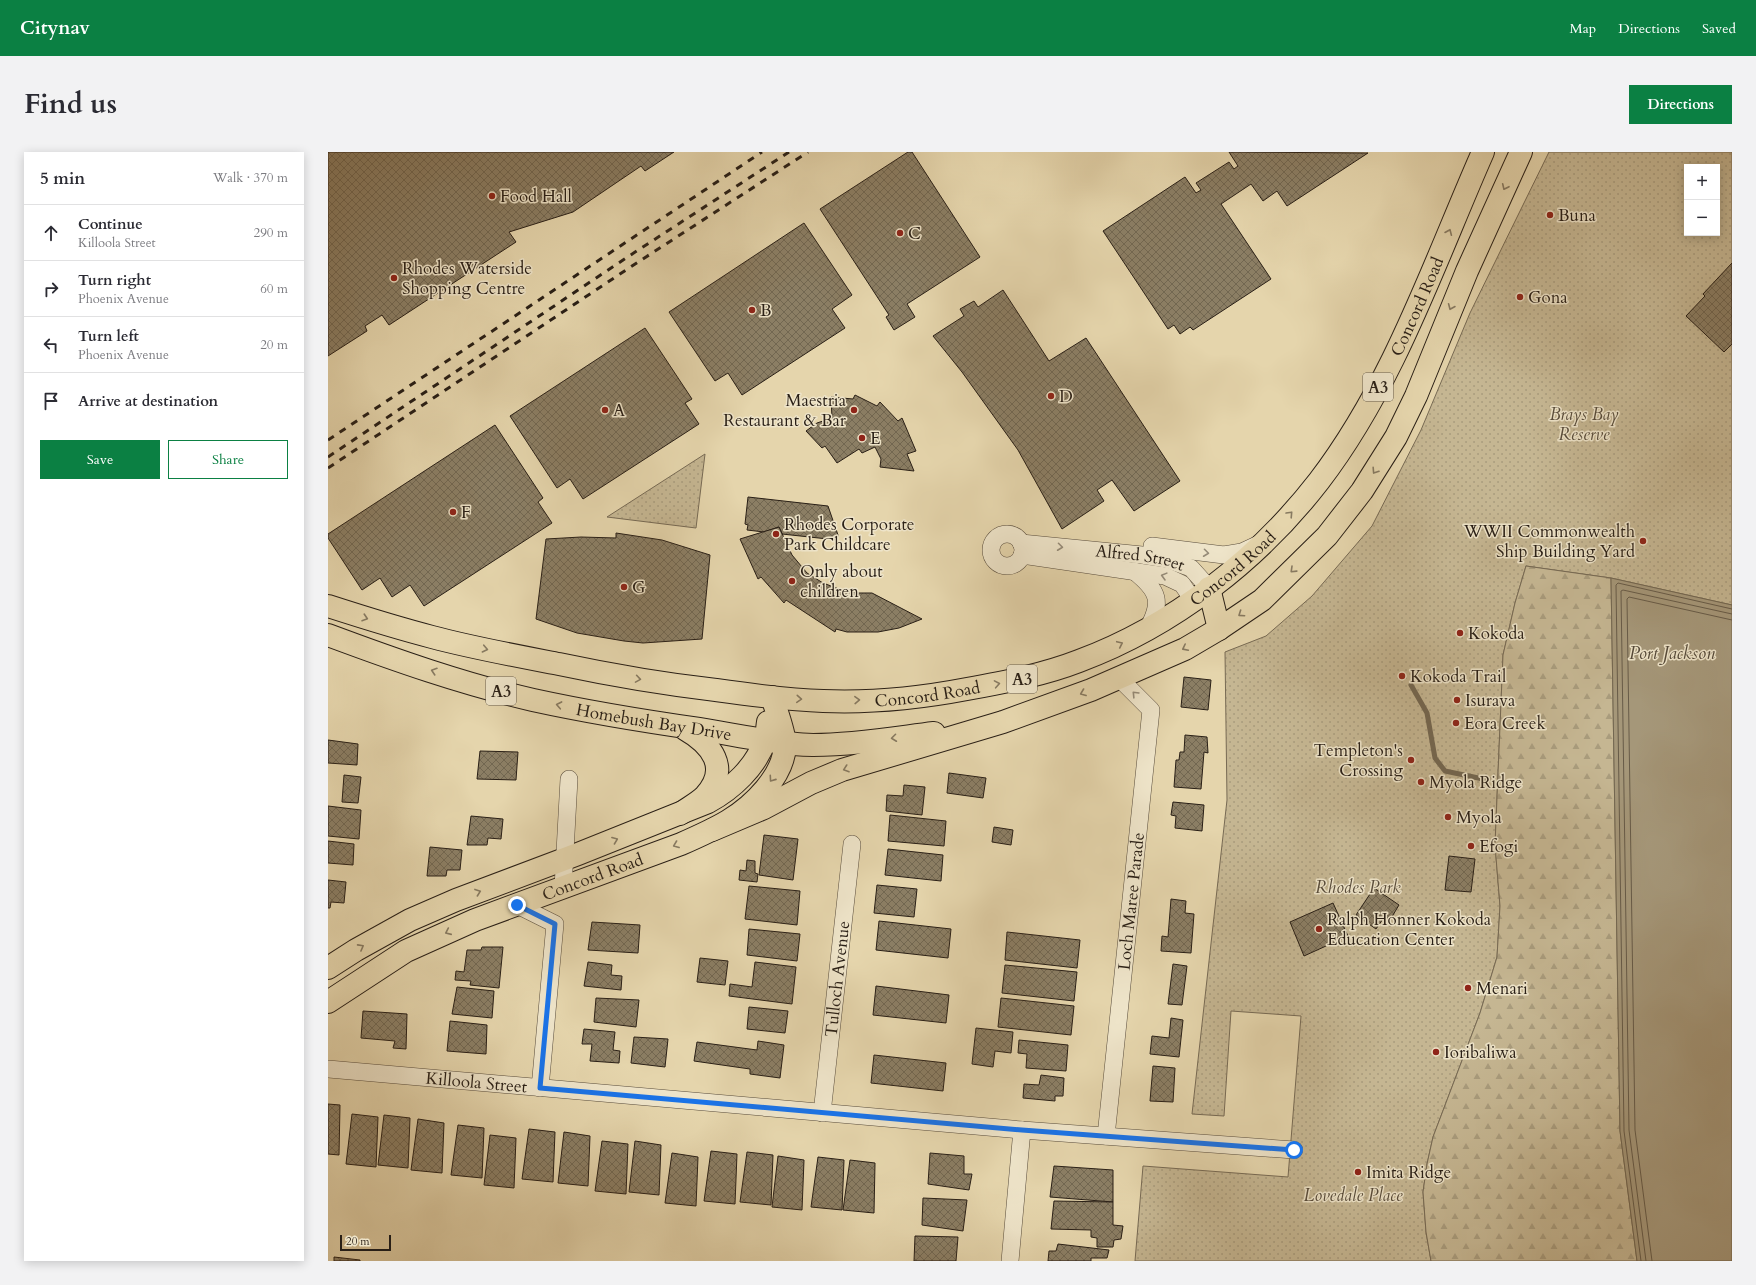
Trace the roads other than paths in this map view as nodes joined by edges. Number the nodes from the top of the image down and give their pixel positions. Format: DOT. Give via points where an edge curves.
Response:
graph roads {
  1 [pos="1483,152"];
  2 [pos="1521,152"];
  3 [pos="1262,542"];
  4 [pos="1084,550"];
  5 [pos="1134,571"];
  6 [pos="1201,594"];
  7 [pos="328,606"];
  8 [pos="1219,629"];
  9 [pos="1147,630"];
  10 [pos="328,635"];
  11 [pos="1119,678"];
  12 [pos="772,697"];
  13 [pos="989,726"];
  14 [pos="680,727"];
  15 [pos="775,742"];
  16 [pos="569,779"];
  17 [pos="680,814"];
  18 [pos="712,830"];
  19 [pos="852,844"];
  20 [pos="564,859"];
  21 [pos="562,888"];
  22 [pos="517,905"];
  23 [pos="328,968"];
  24 [pos="328,1002"];
  25 [pos="328,1070"];
  26 [pos="540,1088"];
  27 [pos="822,1112"];
  28 [pos="1022,1130"];
  29 [pos="1106,1136"];
  30 [pos="1294,1150"];
  31 [pos="1010,1261"];
  3 -- 1 [label="main road, Concord Road / A3, one-way" via="1317,484 1375,394 1433,269"];
  2 -- 8 [label="main road, Concord Road / A3, one-way" via="1467,271 1416,396 1379,465 1327,536 1262,600"];
  4 -- 3 [label="street, Alfred Street, one-way" via="1135,544 1211,554 1231,554 1242,552"];
  3 -- 6 [label="main road, Concord Road / A3" via="1233,570"];
  5 -- 4 [label="street, Alfred Street, one-way" via="1022,549"];
  4 -- 6 [label="street, Alfred Street" via="1166,559 1191,568 1197,572"];
  6 -- 5 [label="street, Alfred Street, one-way" via="1176,580"];
  5 -- 9 [label="street, Alfred Street" via="1149,585 1156,598 1157,609"];
  6 -- 8 [label="main road"];
  6 -- 9 [label="main road, Concord Road / A3"];
  7 -- 12 [label="main road, A3, one-way" via="433,638 584,670 667,684"];
  8 -- 11 [label="main road, Concord Road / A3, one-way" via="1185,649"];
  12 -- 9 [label="main road, Concord Road / A3, one-way" via="826,701 889,699 946,693 1007,682 1056,669"];
  14 -- 10 [label="main road, Homebush Bay Drive / A3, one-way" via="505,693"];
  11 -- 13 [label="main road, Concord Road / A3, one-way" via="1043,709"];
  29 -- 11 [label="street, Loch Maree Parade, one-way" via="1151,710"];
  12 -- 15 [label="main road, Concord Road"];
  13 -- 15 [label="main road, Homebush Bay Drive / A3, one-way" via="853,743 814,745"];
  13 -- 18 [label="main road, one-way" via="842,770"];
  14 -- 15 [label="main road, Homebush Bay Drive / A3"];
  14 -- 17 [label="main road" via="704,742 713,754 717,766 710,790 701,800"];
  15 -- 17 [label="main road, Concord Road" via="722,794"];
  15 -- 18 [label="main road, Concord Road, one-way" via="782,761 769,783 737,816"];
  16 -- 20 [label="street"];
  20 -- 17 [label="main road, Concord Road, one-way"];
  18 -- 21 [label="main road, Concord Road, one-way"];
  19 -- 27 [label="street, Tulloch Avenue"];
  20 -- 21 [label="street"];
  23 -- 20 [label="main road, Concord Road, one-way" via="410,920"];
  21 -- 22 [label="main road, Concord Road"];
  22 -- 24 [label="main road, Concord Road, one-way" via="475,920 406,951"];
  22 -- 26 [label="street" via="555,924"];
  25 -- 26 [label="street, Killoola Street"];
  26 -- 27 [label="street, Killoola Street"];
  27 -- 28 [label="street, Killoola Street"];
  28 -- 29 [label="street, Killoola Street"];
  28 -- 31 [label="street"];
  29 -- 30 [label="street, Killoola Street"];
}
